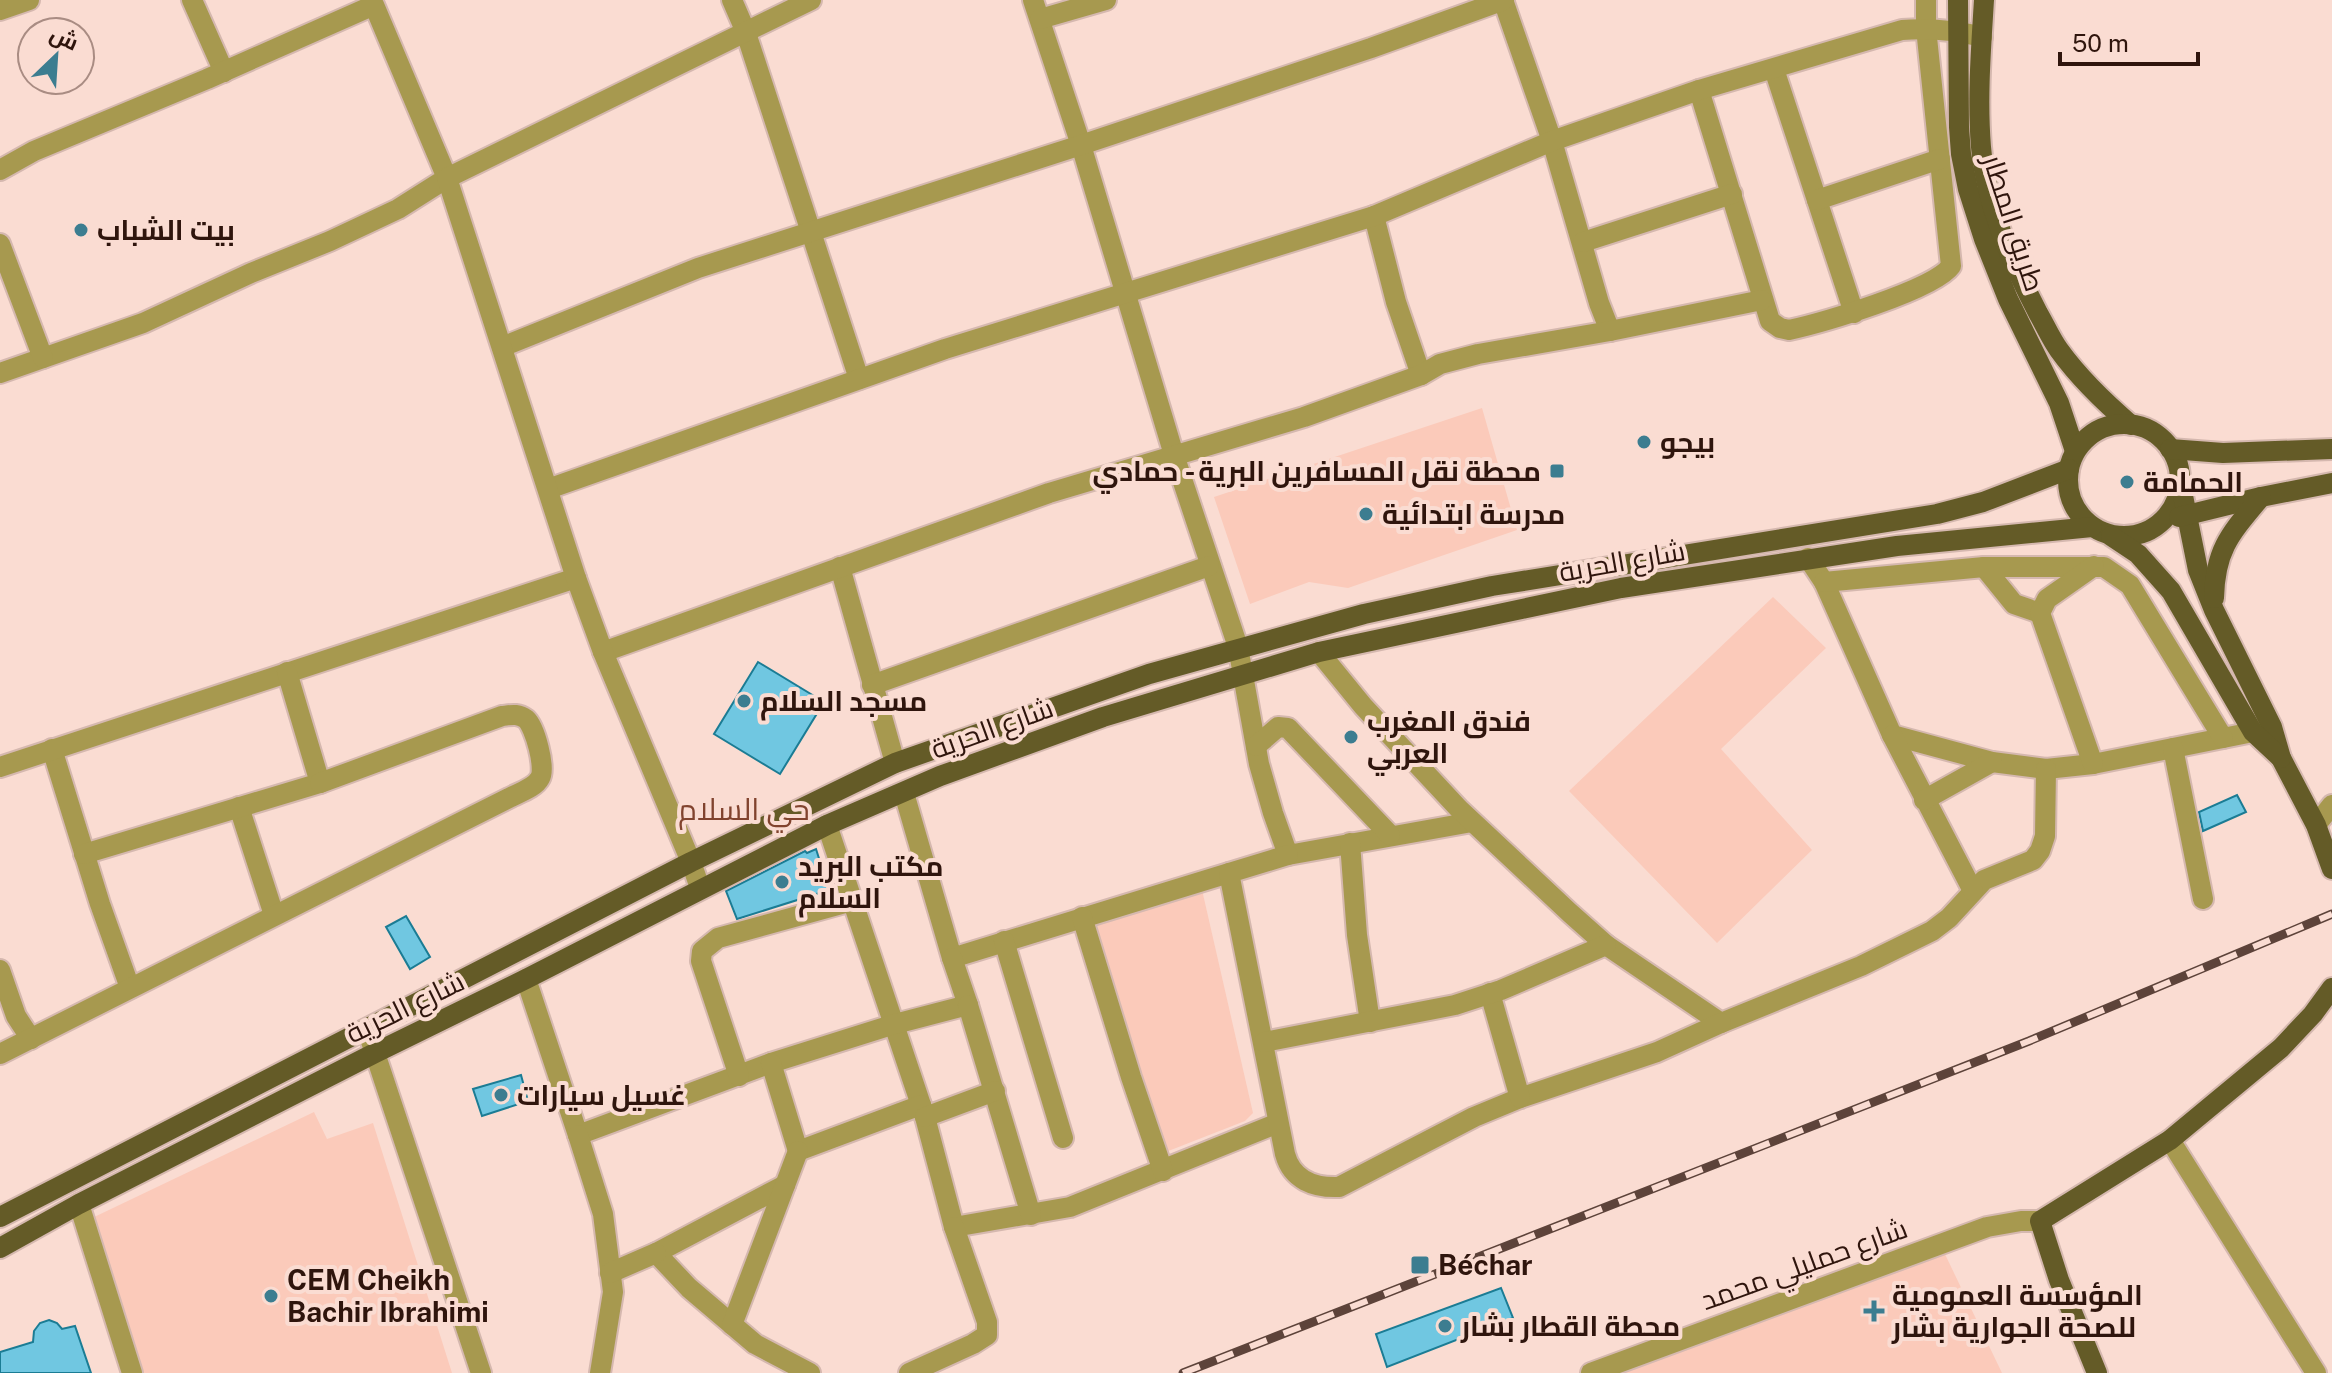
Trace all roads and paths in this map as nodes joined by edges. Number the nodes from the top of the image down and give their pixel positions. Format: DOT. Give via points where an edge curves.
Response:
graph roads {
  1 [pos="29,0"];
  2 [pos="192,0"];
  3 [pos="732,0"];
  4 [pos="811,0"];
  5 [pos="1106,0"];
  6 [pos="1504,0"];
  7 [pos="1926,0"];
  8 [pos="1958,0"];
  9 [pos="1984,0"];
  10 [pos="376,2"];
  11 [pos="0,10"];
  12 [pos="1036,10"];
  13 [pos="1926,28"];
  14 [pos="745,30"];
  15 [pos="1957,30"];
  16 [pos="1982,37"];
  17 [pos="1774,69"];
  18 [pos="224,72"];
  19 [pos="1699,90"];
  20 [pos="1552,141"];
  21 [pos="1081,145"];
  22 [pos="1940,159"];
  23 [pos="0,170"];
  24 [pos="447,178"];
  25 [pos="1732,194"];
  26 [pos="1817,200"];
  27 [pos="1374,216"];
  28 [pos="813,232"];
  29 [pos="1583,242"];
  30 [pos="0,244"];
  31 [pos="1126,294"];
  32 [pos="1762,300"];
  33 [pos="1854,313"];
  34 [pos="1610,331"];
  35 [pos="502,347"];
  36 [pos="43,358"];
  37 [pos="0,373"];
  38 [pos="1421,375"];
  39 [pos="859,379"];
  40 [pos="2131,425"];
  41 [pos="2170,449"];
  42 [pos="2332,449"];
  43 [pos="1174,455"];
  44 [pos="2072,460"];
  45 [pos="2180,481"];
  46 [pos="2332,483"];
  47 [pos="548,489"];
  48 [pos="2261,497"];
  49 [pos="2189,516"];
  50 [pos="2163,520"];
  51 [pos="2100,530"];
  52 [pos="1808,558"];
  53 [pos="1209,566"];
  54 [pos="2094,566"];
  55 [pos="840,567"];
  56 [pos="1984,567"];
  57 [pos="576,578"];
  58 [pos="1824,582"];
  59 [pos="2214,610"];
  60 [pos="2040,613"];
  61 [pos="1238,647"];
  62 [pos="603,652"];
  63 [pos="1319,652"];
  64 [pos="287,672"];
  65 [pos="1244,675"];
  66 [pos="872,685"];
  67 [pos="2253,732"];
  68 [pos="1892,735"];
  69 [pos="2223,738"];
  70 [pos="1256,746"];
  71 [pos="2173,748"];
  72 [pos="52,749"];
  73 [pos="2281,758"];
  74 [pos="1992,762"];
  75 [pos="895,763"];
  76 [pos="2093,764"];
  77 [pos="0,767"];
  78 [pos="2046,769"];
  79 [pos="320,783"];
  80 [pos="904,793"];
  81 [pos="1924,800"];
  82 [pos="2332,805"];
  83 [pos="239,807"];
  84 [pos="1472,822"];
  85 [pos="827,825"];
  86 [pos="2316,825"];
  87 [pos="1390,835"];
  88 [pos="1350,843"];
  89 [pos="84,854"];
  90 [pos="1288,855"];
  91 [pos="691,862"];
  92 [pos="2332,869"];
  93 [pos="1229,873"];
  94 [pos="700,888"];
  95 [pos="1973,891"];
  96 [pos="2203,899"];
  97 [pos="852,901"];
  98 [pos="274,915"];
  99 [pos="1082,917"];
  100 [pos="1004,941"];
  101 [pos="1606,945"];
  102 [pos="952,958"];
  103 [pos="0,971"];
  104 [pos="526,979"];
  105 [pos="130,988"];
  106 [pos="2332,988"];
  107 [pos="1490,993"];
  108 [pos="968,1005"];
  109 [pos="1370,1022"];
  110 [pos="1721,1023"];
  111 [pos="895,1024"];
  112 [pos="367,1029"];
  113 [pos="31,1039"];
  114 [pos="1264,1042"];
  115 [pos="375,1053"];
  116 [pos="0,1054"];
  117 [pos="771,1063"];
  118 [pos="739,1076"];
  119 [pos="995,1091"];
  120 [pos="1520,1098"];
  121 [pos="923,1111"];
  122 [pos="1278,1123"];
  123 [pos="578,1135"];
  124 [pos="1063,1138"];
  125 [pos="2170,1140"];
  126 [pos="798,1151"];
  127 [pos="1163,1171"];
  128 [pos="785,1185"];
  129 [pos="79,1204"];
  130 [pos="1031,1215"];
  131 [pos="0,1217"];
  132 [pos="2040,1221"];
  133 [pos="954,1227"];
  134 [pos="0,1248"];
  135 [pos="656,1253"];
  136 [pos="610,1273"];
  137 [pos="732,1325"];
  138 [pos="132,1373"];
  139 [pos="481,1373"];
  140 [pos="600,1373"];
  141 [pos="810,1373"];
  142 [pos="909,1373"];
  143 [pos="1591,1373"];
  144 [pos="2097,1373"];
  145 [pos="2316,1373"];
  1 -- 11 [label="street"];
  2 -- 18 [label="street"];
  3 -- 14 [label="street"];
  4 -- 14 [label="street"];
  5 -- 12 [label="street"];
  6 -- 20 [label="street"];
  6 -- 21 [label="street"];
  7 -- 13 [label="street"];
  8 -- 15 [label="main road, طريق المطار"];
  9 -- 16 [label="main road, طريق المطار"];
  10 -- 18 [label="street"];
  10 -- 24 [label="street"];
  12 -- 21 [label="street"];
  13 -- 15 [label="street"];
  13 -- 17 [label="street" via="1902,30"];
  13 -- 22 [label="street"];
  14 -- 24 [label="street"];
  14 -- 28 [label="street"];
  15 -- 16 [label="street"];
  15 -- 44 [label="main road, طريق المطار" via="1959,127 1968,189 2008,299 2059,403"];
  16 -- 40 [label="main road, طريق المطار" via="1981,146 1996,219 2056,347 2085,383"];
  17 -- 19 [label="street"];
  17 -- 26 [label="street"];
  18 -- 23 [label="street"];
  19 -- 20 [label="street"];
  19 -- 25 [label="street"];
  20 -- 27 [label="street"];
  20 -- 29 [label="street"];
  21 -- 28 [label="street"];
  21 -- 31 [label="street"];
  22 -- 26 [label="street"];
  22 -- 33 [label="street" via="1951,266 1939,278"];
  24 -- 35 [label="street"];
  24 -- 36 [label="street" via="398,209 330,241 143,323"];
  25 -- 29 [label="street"];
  25 -- 32 [label="street"];
  26 -- 33 [label="street"];
  27 -- 31 [label="street"];
  27 -- 38 [label="street"];
  28 -- 35 [label="street" via="698,268"];
  28 -- 39 [label="street"];
  29 -- 34 [label="street"];
  30 -- 36 [label="street"];
  31 -- 39 [label="street"];
  31 -- 43 [label="street"];
  32 -- 33 [label="street" via="1770,321 1789,330"];
  32 -- 34 [label="street"];
  34 -- 38 [label="street" via="1478,354"];
  35 -- 47 [label="street"];
  36 -- 37 [label="street"];
  38 -- 43 [label="street"];
  39 -- 47 [label="street"];
  40 -- 41 [label="main road" via="2157,435"];
  40 -- 44 [label="main road" via="2099,429"];
  41 -- 42 [label="main road"];
  41 -- 45 [label="main road"];
  43 -- 53 [label="street"];
  43 -- 55 [label="street"];
  44 -- 51 [label="main road" via="2072,502 2080,516"];
  44 -- 61 [label="main road, شارع الحرية" via="2015,491 1937,514 1492,586"];
  45 -- 49 [label="main road"];
  45 -- 50 [label="main road" via="2173,508"];
  46 -- 48 [label="main road"];
  47 -- 57 [label="street"];
  48 -- 49 [label="main road"];
  48 -- 59 [label="main road" via="2221,551 2214,573"];
  49 -- 50 [label="main road"];
  49 -- 59 [label="main road" via="2198,570"];
  50 -- 51 [label="main road" via="2137,534"];
  51 -- 52 [label="main road, شارع الحرية"];
  51 -- 67 [label="main road" via="2138,554 2171,591"];
  52 -- 58 [label="street"];
  52 -- 63 [label="main road, شارع الحرية" via="1621,588"];
  53 -- 61 [label="street"];
  53 -- 66 [label="street"];
  54 -- 56 [label="street"];
  54 -- 60 [label="street" via="2047,599"];
  54 -- 69 [label="street" via="2114,572 2130,585"];
  55 -- 62 [label="street"];
  55 -- 66 [label="street"];
  56 -- 58 [label="street"];
  56 -- 60 [label="street" via="2014,604"];
  57 -- 62 [label="street"];
  57 -- 64 [label="street"];
  58 -- 68 [label="street"];
  59 -- 73 [label="main road" via="2272,727"];
  60 -- 76 [label="street"];
  61 -- 65 [label="street"];
  61 -- 75 [label="main road, شارع الحرية"];
  62 -- 91 [label="street"];
  63 -- 65 [label="main road, شارع الحرية"];
  63 -- 84 [label="street"];
  64 -- 72 [label="street"];
  64 -- 79 [label="street"];
  65 -- 70 [label="street"];
  65 -- 80 [label="main road, شارع الحرية" via="1103,717"];
  66 -- 75 [label="street"];
  67 -- 69 [label="street"];
  67 -- 73 [label="main road"];
  68 -- 74 [label="street"];
  68 -- 81 [label="street"];
  69 -- 71 [label="street"];
  70 -- 87 [label="street" via="1278,727 1288,728"];
  70 -- 90 [label="street"];
  71 -- 76 [label="street"];
  71 -- 96 [label="street"];
  72 -- 77 [label="street"];
  72 -- 89 [label="street"];
  73 -- 86 [label="main road"];
  74 -- 78 [label="street"];
  74 -- 81 [label="street"];
  75 -- 91 [label="main road, شارع الحرية"];
  76 -- 78 [label="street"];
  78 -- 95 [label="street" via="2040,851 2033,860 1984,880"];
  79 -- 83 [label="street"];
  79 -- 98 [label="street" via="516,714 534,733 543,771 537,783"];
  80 -- 85 [label="main road, شارع الحرية"];
  80 -- 102 [label="street"];
  81 -- 95 [label="street"];
  82 -- 86 [label="street"];
  83 -- 89 [label="street"];
  83 -- 98 [label="street"];
  84 -- 87 [label="street"];
  84 -- 101 [label="street"];
  85 -- 94 [label="main road, شارع الحرية"];
  85 -- 97 [label="street"];
  86 -- 92 [label="main road"];
  87 -- 88 [label="street"];
  88 -- 90 [label="street"];
  88 -- 109 [label="street"];
  89 -- 105 [label="street"];
  90 -- 93 [label="street"];
  91 -- 94 [label="street"];
  91 -- 112 [label="main road, شارع الحرية"];
  93 -- 99 [label="street"];
  93 -- 114 [label="street"];
  94 -- 104 [label="main road, شارع الحرية"];
  95 -- 110 [label="street" via="1932,931"];
  97 -- 111 [label="street"];
  97 -- 118 [label="street" via="718,938 702,951"];
  98 -- 105 [label="street"];
  99 -- 100 [label="street"];
  99 -- 127 [label="street"];
  100 -- 102 [label="street"];
  100 -- 124 [label="street"];
  101 -- 107 [label="street"];
  101 -- 110 [label="street"];
  102 -- 108 [label="street"];
  103 -- 113 [label="street" via="16,1016"];
  104 -- 115 [label="main road, شارع الحرية"];
  104 -- 123 [label="street"];
  105 -- 113 [label="street"];
  106 -- 125 [label="main road" via="2281,1048"];
  107 -- 109 [label="street"];
  107 -- 120 [label="street"];
  108 -- 111 [label="street"];
  108 -- 119 [label="street"];
  109 -- 114 [label="street"];
  110 -- 120 [label="street" via="1657,1052"];
  111 -- 117 [label="street"];
  111 -- 121 [label="street"];
  112 -- 115 [label="street"];
  112 -- 131 [label="main road, شارع الحرية"];
  113 -- 116 [label="street"];
  114 -- 122 [label="street"];
  115 -- 129 [label="main road, شارع الحرية"];
  115 -- 139 [label="street"];
  117 -- 118 [label="street"];
  117 -- 126 [label="street"];
  118 -- 123 [label="street"];
  119 -- 121 [label="street"];
  119 -- 130 [label="street"];
  120 -- 122 [label="street" via="1339,1187 1323,1188 1297,1176 1288,1166"];
  121 -- 126 [label="street"];
  121 -- 133 [label="street"];
  122 -- 127 [label="street"];
  123 -- 136 [label="street" via="603,1214"];
  125 -- 132 [label="main road"];
  125 -- 145 [label="street"];
  126 -- 128 [label="street"];
  127 -- 130 [label="street" via="1070,1207"];
  128 -- 135 [label="street"];
  128 -- 137 [label="street"];
  129 -- 134 [label="main road, شارع الحرية"];
  129 -- 138 [label="street"];
  130 -- 133 [label="street"];
  132 -- 143 [label="street, شارع حمليلي محمد" via="1987,1227"];
  132 -- 144 [label="main road"];
  133 -- 142 [label="street" via="987,1335"];
  135 -- 136 [label="street"];
  135 -- 137 [label="street"];
  136 -- 140 [label="street" via="613,1292"];
  137 -- 141 [label="street" via="755,1344"];
}
